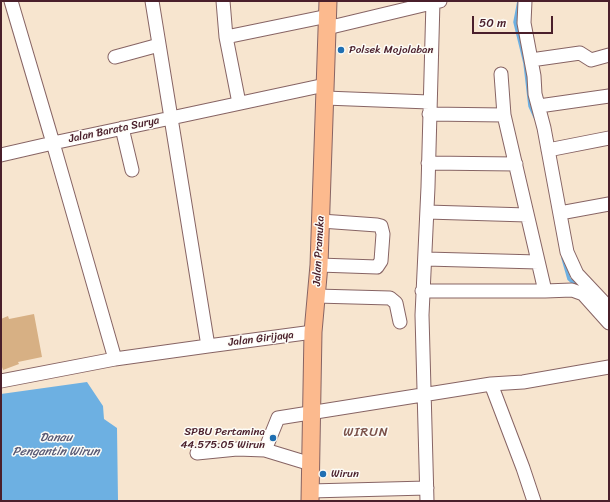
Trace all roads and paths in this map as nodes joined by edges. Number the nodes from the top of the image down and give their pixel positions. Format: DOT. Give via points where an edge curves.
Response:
graph roads {
  1 [pos="152,1"];
  2 [pos="223,1"];
  3 [pos="525,1"];
  4 [pos="435,2"];
  5 [pos="8,5"];
  6 [pos="328,15"];
  7 [pos="226,37"];
  8 [pos="159,45"];
  9 [pos="609,54"];
  10 [pos="115,57"];
  11 [pos="531,60"];
  12 [pos="501,74"];
  13 [pos="325,91"];
  14 [pos="609,96"];
  15 [pos="239,103"];
  16 [pos="539,106"];
  17 [pos="429,108"];
  18 [pos="504,115"];
  19 [pos="171,118"];
  20 [pos="122,128"];
  21 [pos="609,138"];
  22 [pos="53,143"];
  23 [pos="548,150"];
  24 [pos="1,155"];
  25 [pos="428,163"];
  26 [pos="516,164"];
  27 [pos="132,170"];
  28 [pos="609,204"];
  29 [pos="427,212"];
  30 [pos="560,213"];
  31 [pos="526,215"];
  32 [pos="321,221"];
  33 [pos="426,259"];
  34 [pos="538,262"];
  35 [pos="319,264"];
  36 [pos="422,291"];
  37 [pos="545,291"];
  38 [pos="316,296"];
  39 [pos="609,308"];
  40 [pos="400,322"];
  41 [pos="609,323"];
  42 [pos="313,332"];
  43 [pos="208,346"];
  44 [pos="115,360"];
  45 [pos="609,366"];
  46 [pos="1,381"];
  47 [pos="491,384"];
  48 [pos="426,396"];
  49 [pos="312,413"];
  50 [pos="265,450"];
  51 [pos="197,453"];
  52 [pos="311,464"];
  53 [pos="427,494"];
  54 [pos="310,496"];
  55 [pos="534,501"];
  1 -- 8 [label="street"];
  2 -- 7 [label="street"];
  3 -- 11 [label="street" via="524,23"];
  4 -- 6 [label="street"];
  4 -- 17 [label="street"];
  5 -- 22 [label="street"];
  6 -- 7 [label="street"];
  6 -- 13 [label="main road, Jalan Pramuka"];
  7 -- 15 [label="street"];
  8 -- 10 [label="street"];
  8 -- 19 [label="street"];
  9 -- 11 [label="street" via="591,60 580,53"];
  11 -- 16 [label="street"];
  12 -- 18 [label="street"];
  13 -- 15 [label="street"];
  13 -- 17 [label="street"];
  13 -- 32 [label="main road, Jalan Pramuka"];
  14 -- 16 [label="street"];
  15 -- 19 [label="street"];
  16 -- 23 [label="street"];
  17 -- 18 [label="street"];
  17 -- 25 [label="street"];
  18 -- 26 [label="street"];
  19 -- 20 [label="street, Jalan Barata Surya"];
  19 -- 43 [label="street, Jalan Barata Surya"];
  20 -- 22 [label="street, Jalan Barata Surya"];
  20 -- 27 [label="street"];
  21 -- 23 [label="street"];
  22 -- 24 [label="street"];
  22 -- 44 [label="street, Jalan Barata Surya"];
  23 -- 30 [label="street"];
  25 -- 26 [label="street"];
  25 -- 29 [label="street"];
  26 -- 31 [label="street"];
  28 -- 30 [label="street"];
  29 -- 31 [label="street"];
  29 -- 33 [label="street"];
  30 -- 39 [label="street" via="572,266"];
  31 -- 34 [label="street"];
  32 -- 35 [label="main road, Jalan Pramuka"];
  32 -- 35 [label="street" via="377,225 381,226 383,234 381,261 377,267"];
  33 -- 34 [label="street"];
  33 -- 36 [label="street"];
  34 -- 37 [label="street"];
  35 -- 38 [label="main road, Jalan Pramuka"];
  36 -- 37 [label="street"];
  36 -- 48 [label="street"];
  37 -- 41 [label="street" via="572,290 583,294"];
  38 -- 40 [label="street" via="390,298 396,303"];
  38 -- 42 [label="main road, Jalan Pramuka"];
  42 -- 43 [label="street, Jalan Girijaya"];
  42 -- 49 [label="main road, Jalan Pramuka"];
  43 -- 44 [label="street"];
  44 -- 46 [label="street"];
  45 -- 47 [label="street" via="523,382"];
  47 -- 48 [label="street"];
  47 -- 55 [label="street"];
  48 -- 49 [label="street"];
  48 -- 53 [label="street"];
  49 -- 50 [label="street" via="278,418"];
  49 -- 52 [label="main road, Jalan Pramuka"];
  50 -- 51 [label="street" via="237,449"];
  50 -- 52 [label="street"];
  52 -- 54 [label="main road, Jalan Pramuka"];
  53 -- 54 [label="street"];
}
